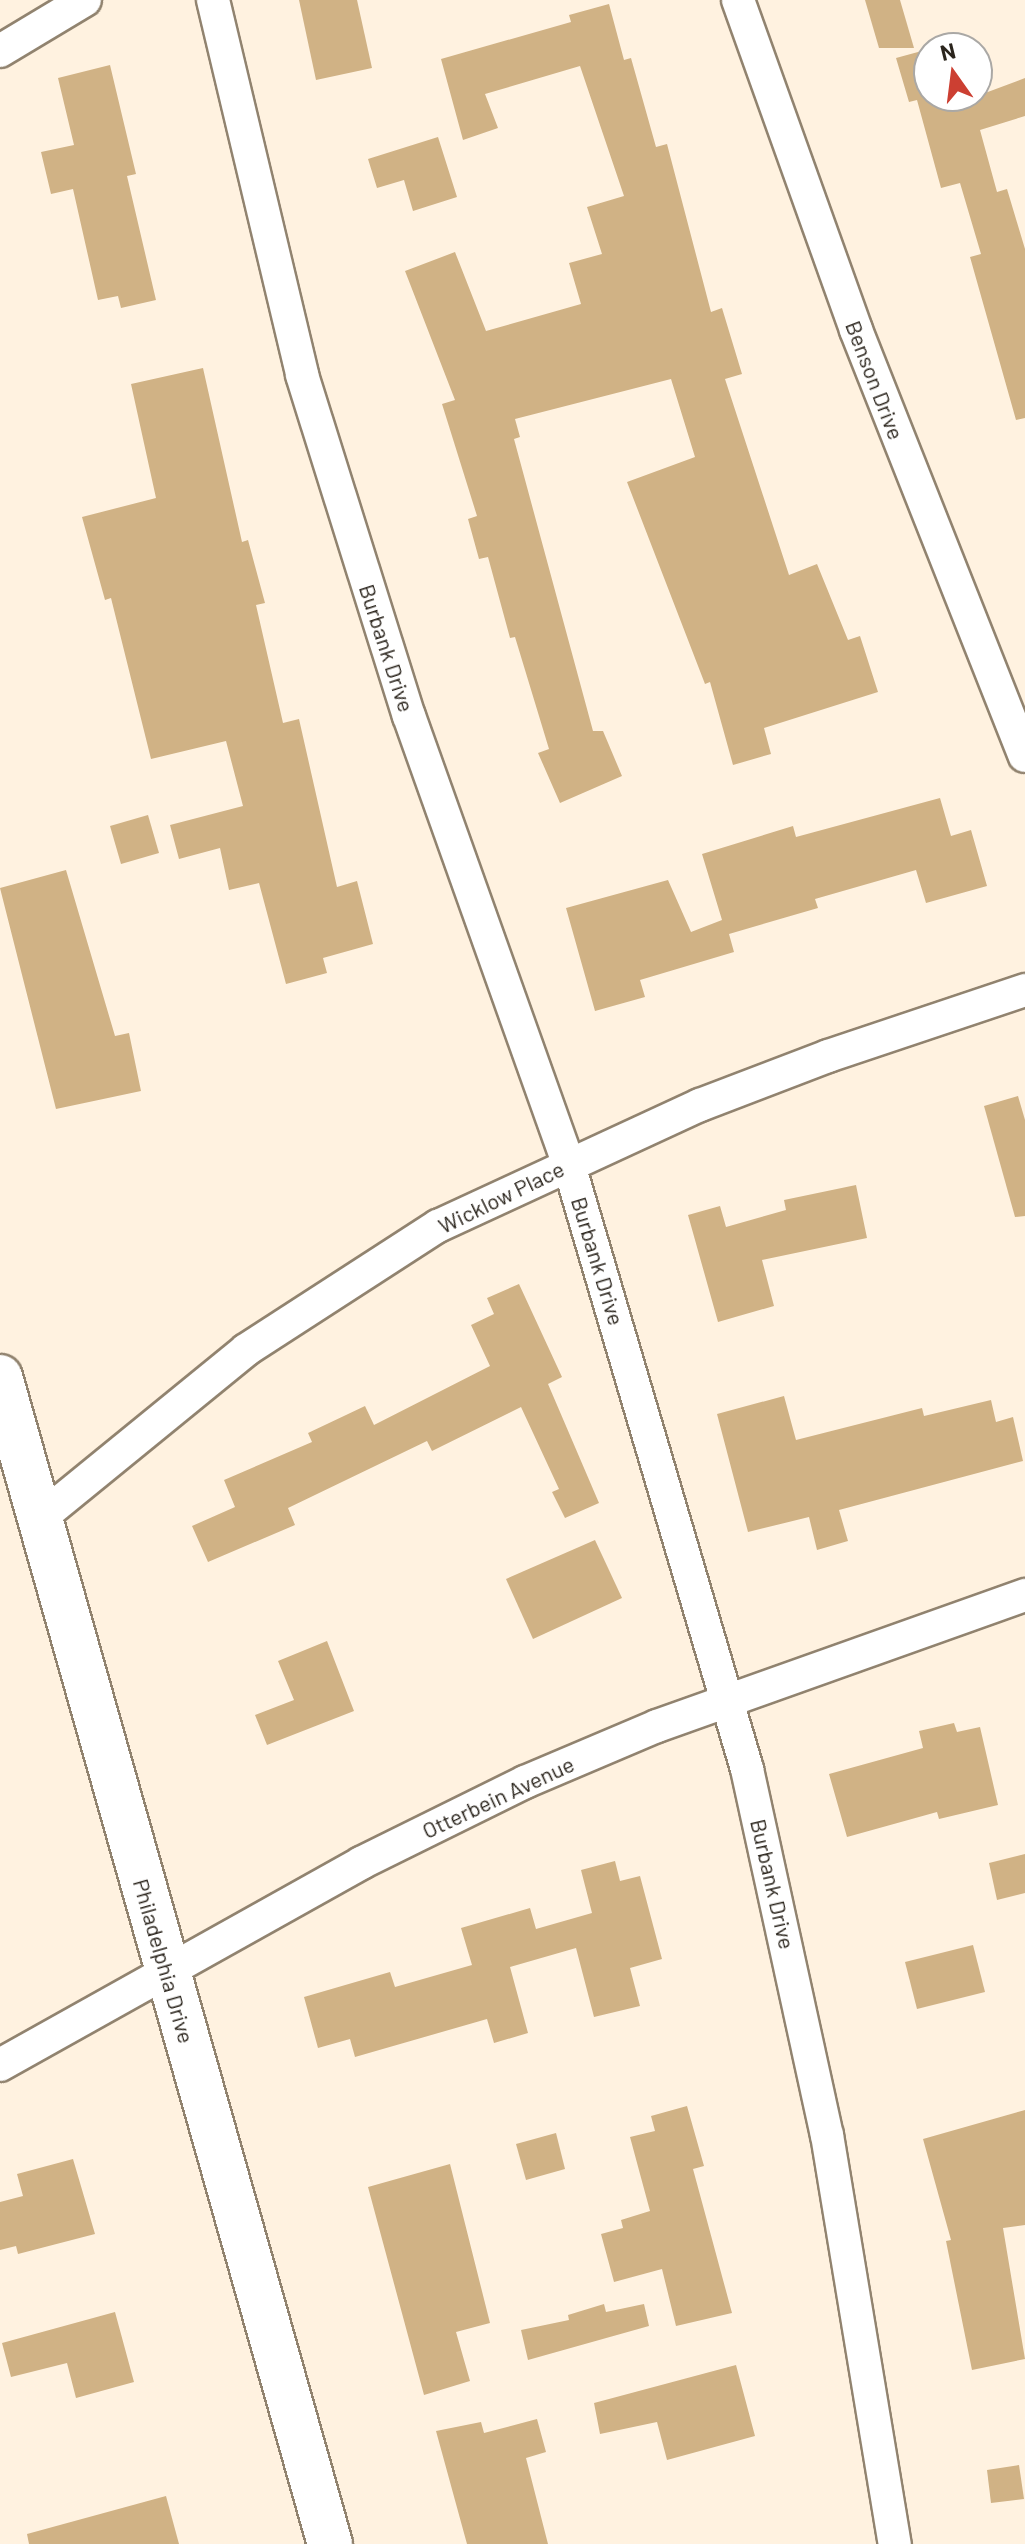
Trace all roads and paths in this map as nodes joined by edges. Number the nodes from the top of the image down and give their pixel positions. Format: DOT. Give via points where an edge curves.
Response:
graph roads {
  1 [pos="85,0"];
  2 [pos="213,0"];
  3 [pos="738,0"];
  4 [pos="0,51"];
  5 [pos="1025,756"];
  6 [pos="1025,990"];
  7 [pos="569,1165"];
  8 [pos="0,1377"];
  9 [pos="39,1519"];
  10 [pos="1025,1595"];
  11 [pos="727,1704"];
  12 [pos="167,1971"];
  13 [pos="0,2065"];
  14 [pos="330,2544"];
  15 [pos="895,2544"];
  1 -- 4 [label="street"];
  2 -- 7 [label="street, Burbank Drive" via="273,266 364,578"];
  3 -- 5 [label="street, Benson Drive" via="856,330"];
  6 -- 7 [label="street, Wicklow Place" via="828,1056"];
  7 -- 9 [label="street, Wicklow Place" via="438,1226 308,1306 153,1422"];
  7 -- 11 [label="street, Burbank Drive"];
  8 -- 9 [label="main road, Philadelphia Drive"];
  9 -- 12 [label="main road, Philadelphia Drive"];
  10 -- 11 [label="street, Otterbein Avenue" via="857,1651"];
  11 -- 12 [label="street, Otterbein Avenue" via="657,1726 525,1782 361,1863"];
  11 -- 15 [label="street, Burbank Drive" via="747,1769 827,2135"];
  12 -- 13 [label="street, Otterbein Avenue"];
  12 -- 14 [label="main road, Philadelphia Drive"];
}
